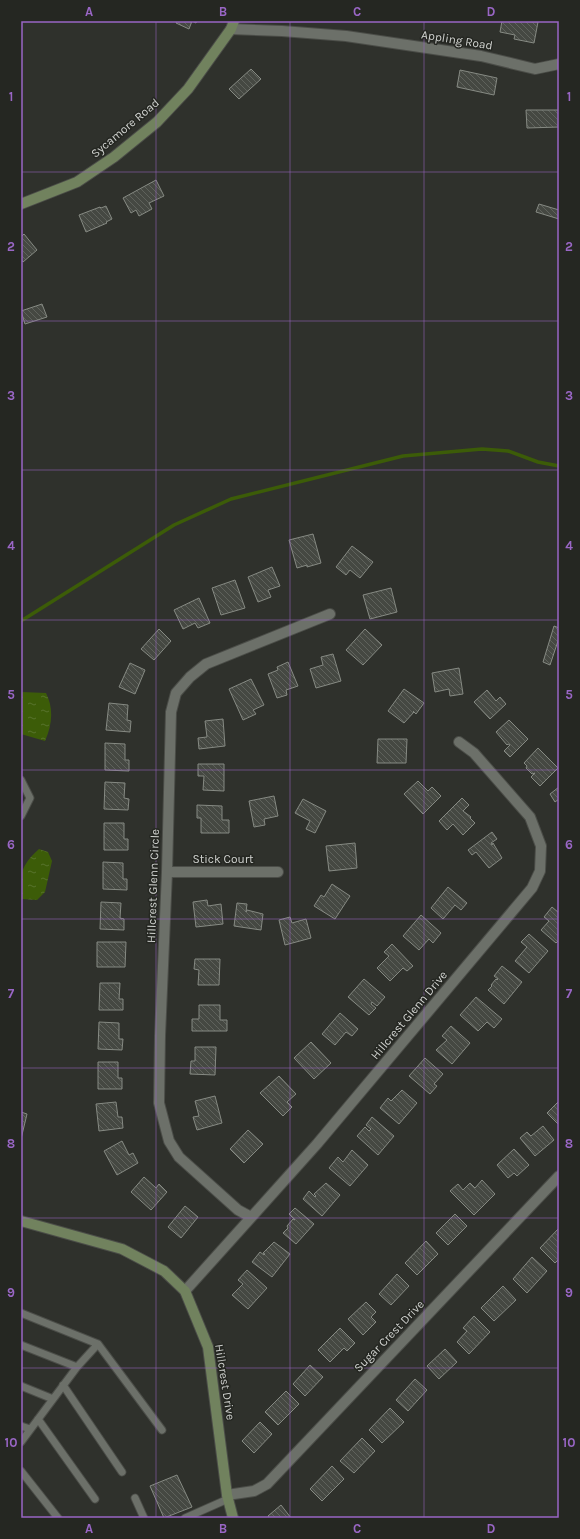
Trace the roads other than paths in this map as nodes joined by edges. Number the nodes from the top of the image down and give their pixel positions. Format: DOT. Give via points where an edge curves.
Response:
graph roads {
  1 [pos="233,25"];
  2 [pos="559,64"];
  3 [pos="21,204"];
  4 [pos="330,614"];
  5 [pos="459,742"];
  6 [pos="21,780"];
  7 [pos="21,816"];
  8 [pos="167,872"];
  9 [pos="278,872"];
  10 [pos="559,1176"];
  11 [pos="251,1217"];
  12 [pos="21,1221"];
  13 [pos="185,1290"];
  14 [pos="21,1312"];
  15 [pos="98,1344"];
  16 [pos="21,1345"];
  17 [pos="77,1367"];
  18 [pos="63,1385"];
  19 [pos="21,1386"];
  20 [pos="53,1400"];
  21 [pos="38,1420"];
  22 [pos="21,1426"];
  23 [pos="30,1430"];
  24 [pos="162,1430"];
  25 [pos="21,1442"];
  26 [pos="21,1471"];
  27 [pos="122,1472"];
  28 [pos="228,1497"];
  29 [pos="135,1498"];
  30 [pos="95,1499"];
  31 [pos="58,1518"];
  32 [pos="144,1518"];
  33 [pos="185,1518"];
  34 [pos="233,1518"];
  1 -- 2 [label="street, Appling Road" via="346,36 481,56 535,69"];
  1 -- 3 [label="street, Sycamore Road" via="188,89 157,122 114,158 77,182"];
  4 -- 8 [label="street, Hillcrest Glenn Circle" via="206,664 176,693 172,712"];
  5 -- 11 [label="street, Hillcrest Glenn Drive" via="474,753 530,817 541,846 540,871 532,888 316,1144"];
  6 -- 7 [label="lane" via="30,798"];
  8 -- 9 [label="street, Stick Court"];
  8 -- 11 [label="street, Hillcrest Glenn Circle" via="159,1103 169,1141 179,1157 238,1210"];
  10 -- 28 [label="street, Sugar Crest Drive" via="267,1484 254,1491"];
  11 -- 13 [label="street, Hillcrest Glenn Drive"];
  12 -- 13 [label="street, Hillcrest Drive" via="122,1249 164,1271"];
  13 -- 28 [label="street, Hillcrest Drive" via="208,1347"];
  14 -- 15 [label="lane"];
  15 -- 17 [label="lane"];
  15 -- 24 [label="lane"];
  16 -- 17 [label="lane"];
  17 -- 18 [label="lane"];
  18 -- 20 [label="lane"];
  18 -- 27 [label="lane"];
  19 -- 20 [label="lane"];
  20 -- 21 [label="lane"];
  21 -- 23 [label="lane"];
  21 -- 30 [label="lane"];
  22 -- 23 [label="lane"];
  23 -- 25 [label="lane"];
  26 -- 31 [label="lane"];
  28 -- 33 [label="lane"];
  28 -- 34 [label="street, Hillcrest Drive"];
  29 -- 32 [label="lane"];
}
